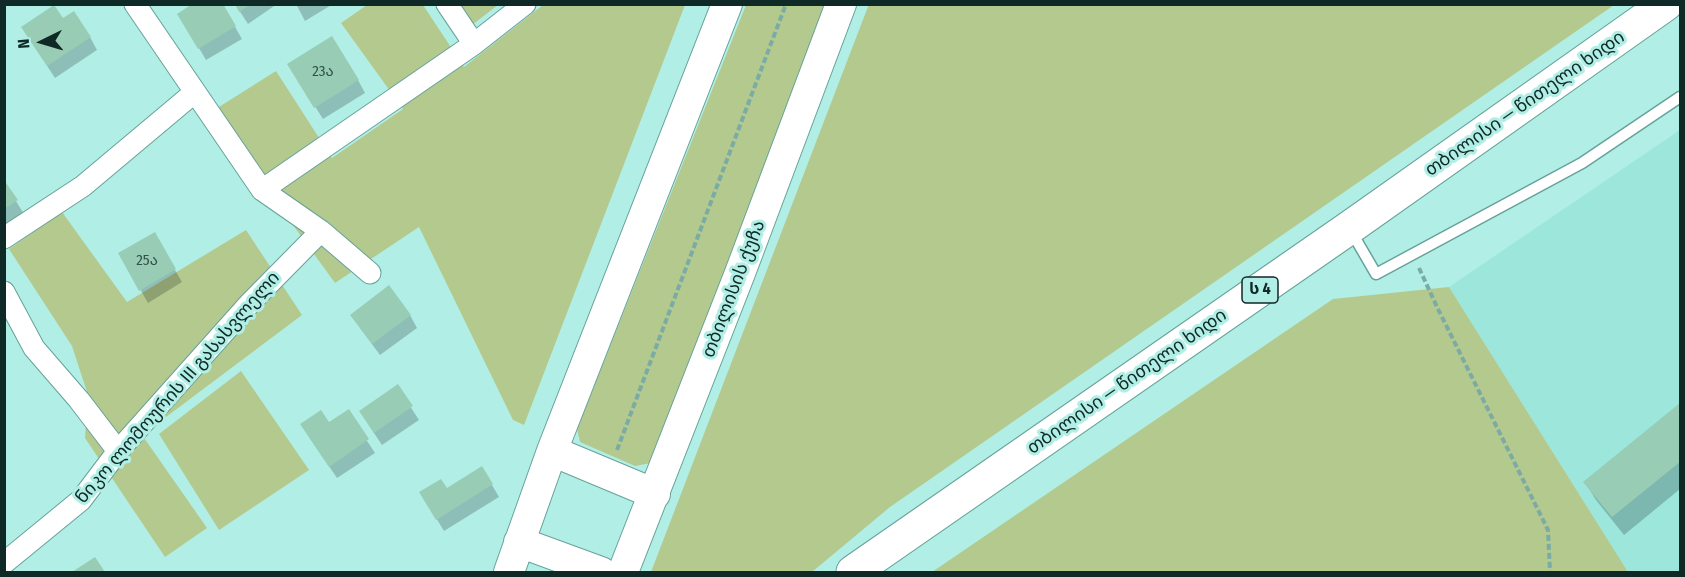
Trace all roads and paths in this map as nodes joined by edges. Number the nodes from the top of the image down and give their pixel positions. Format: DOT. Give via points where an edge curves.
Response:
graph roads {
  1 [pos="135,4"];
  2 [pos="447,4"];
  3 [pos="525,4"];
  4 [pos="727,4"];
  5 [pos="786,4"];
  6 [pos="841,4"];
  7 [pos="1666,4"];
  8 [pos="474,44"];
  9 [pos="195,92"];
  10 [pos="1680,97"];
  11 [pos="262,190"];
  12 [pos="1349,228"];
  13 [pos="321,231"];
  14 [pos="4,238"];
  15 [pos="1413,254"];
  16 [pos="370,273"];
  17 [pos="4,292"];
  18 [pos="118,451"];
  19 [pos="552,451"];
  20 [pos="608,474"];
  21 [pos="654,494"];
  22 [pos="519,543"];
  23 [pos="4,563"];
  24 [pos="508,573"];
  25 [pos="601,573"];
  26 [pos="623,573"];
  27 [pos="853,573"];
  28 [pos="1550,573"];
  1 -- 9 [label="street"];
  2 -- 8 [label="street"];
  3 -- 8 [label="street"];
  4 -- 19 [label="main road"];
  5 -- 20 [label="path"];
  6 -- 21 [label="main road, თბილისის ქუჩა"];
  7 -- 12 [label="highway, თბილისი — წითელი ხიდი / ს 4"];
  8 -- 11 [label="street"];
  9 -- 11 [label="street"];
  9 -- 14 [label="street" via="82,186"];
  10 -- 15 [label="lane" via="1582,163"];
  11 -- 13 [label="street"];
  12 -- 15 [label="lane" via="1376,274"];
  12 -- 27 [label="highway, თბილისი — წითელი ხიდი / ს 4"];
  13 -- 16 [label="street"];
  13 -- 18 [label="street, ნიკო ლომოურის III გასასვლელი" via="250,303"];
  15 -- 28 [label="path" via="1548,530"];
  17 -- 18 [label="street" via="34,348"];
  18 -- 23 [label="street, ნიკო ლომოურის III გასასვლელი" via="81,500"];
  19 -- 20 [label="main road"];
  19 -- 22 [label="main road"];
  20 -- 21 [label="main road"];
  21 -- 26 [label="main road, თბილისის ქუჩა"];
  22 -- 24 [label="main road"];
  22 -- 25 [label="main road"];
}
